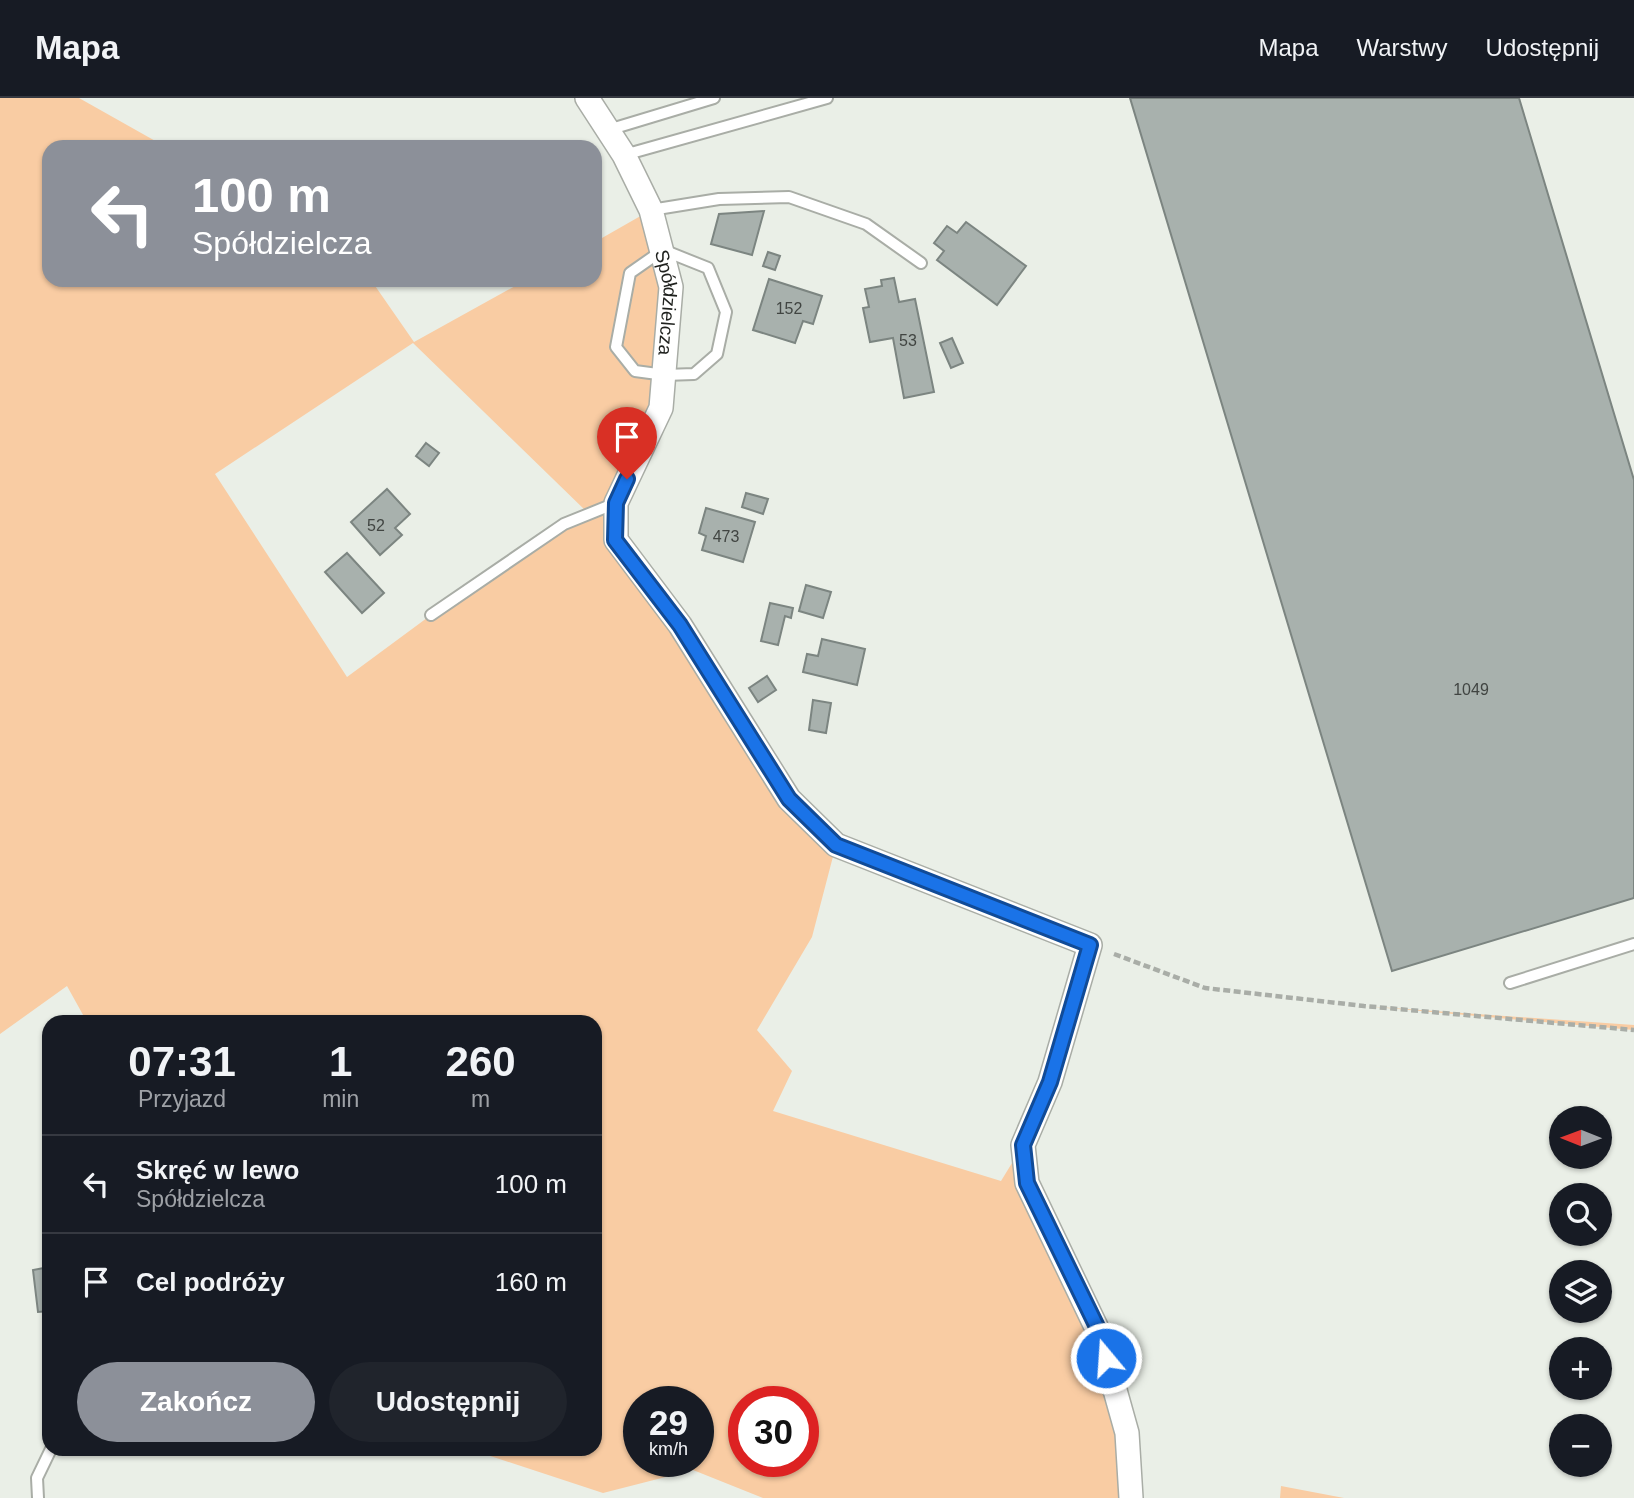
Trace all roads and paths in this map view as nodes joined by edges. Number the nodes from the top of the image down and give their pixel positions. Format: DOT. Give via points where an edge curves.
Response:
graph roads {
  1 [pos="587,98"];
  2 [pos="714,98"];
  3 [pos="827,98"];
  4 [pos="608,130"];
  5 [pos="624,155"];
  6 [pos="651,210"];
  7 [pos="663,250"];
  8 [pos="921,262"];
  9 [pos="665,375"];
  10 [pos="616,503"];
  11 [pos="431,615"];
  12 [pos="1634,944"];
  13 [pos="1090,945"];
  14 [pos="1510,983"];
  15 [pos="1634,1030"];
  16 [pos="48,1456"];
  17 [pos="38,1498"];
  18 [pos="1131,1498"];
  1 -- 4 [label="street, Spółdzielcza"];
  2 -- 4 [label="lane"];
  3 -- 5 [label="lane"];
  4 -- 5 [label="street, Spółdzielcza"];
  5 -- 6 [label="street, Spółdzielcza"];
  6 -- 7 [label="street, Spółdzielcza"];
  6 -- 8 [label="lane" via="719,199 789,197 866,224"];
  7 -- 9 [label="street, Spółdzielcza" via="671,287"];
  7 -- 9 [label="lane" via="630,273 616,347 635,371"];
  7 -- 9 [label="lane" via="708,268 726,312 717,354 694,374"];
  9 -- 10 [label="street, Spółdzielcza" via="661,408"];
  10 -- 11 [label="lane" via="564,524"];
  10 -- 13 [label="street, Spółdzielcza" via="615,540 680,625 789,799 836,845"];
  12 -- 14 [label="lane"];
  13 -- 15 [label="path" via="1205,988"];
  13 -- 18 [label="street" via="1050,1082 1023,1145 1027,1183 1100,1333 1126,1433"];
  16 -- 17 [label="lane" via="37,1478"];
}
